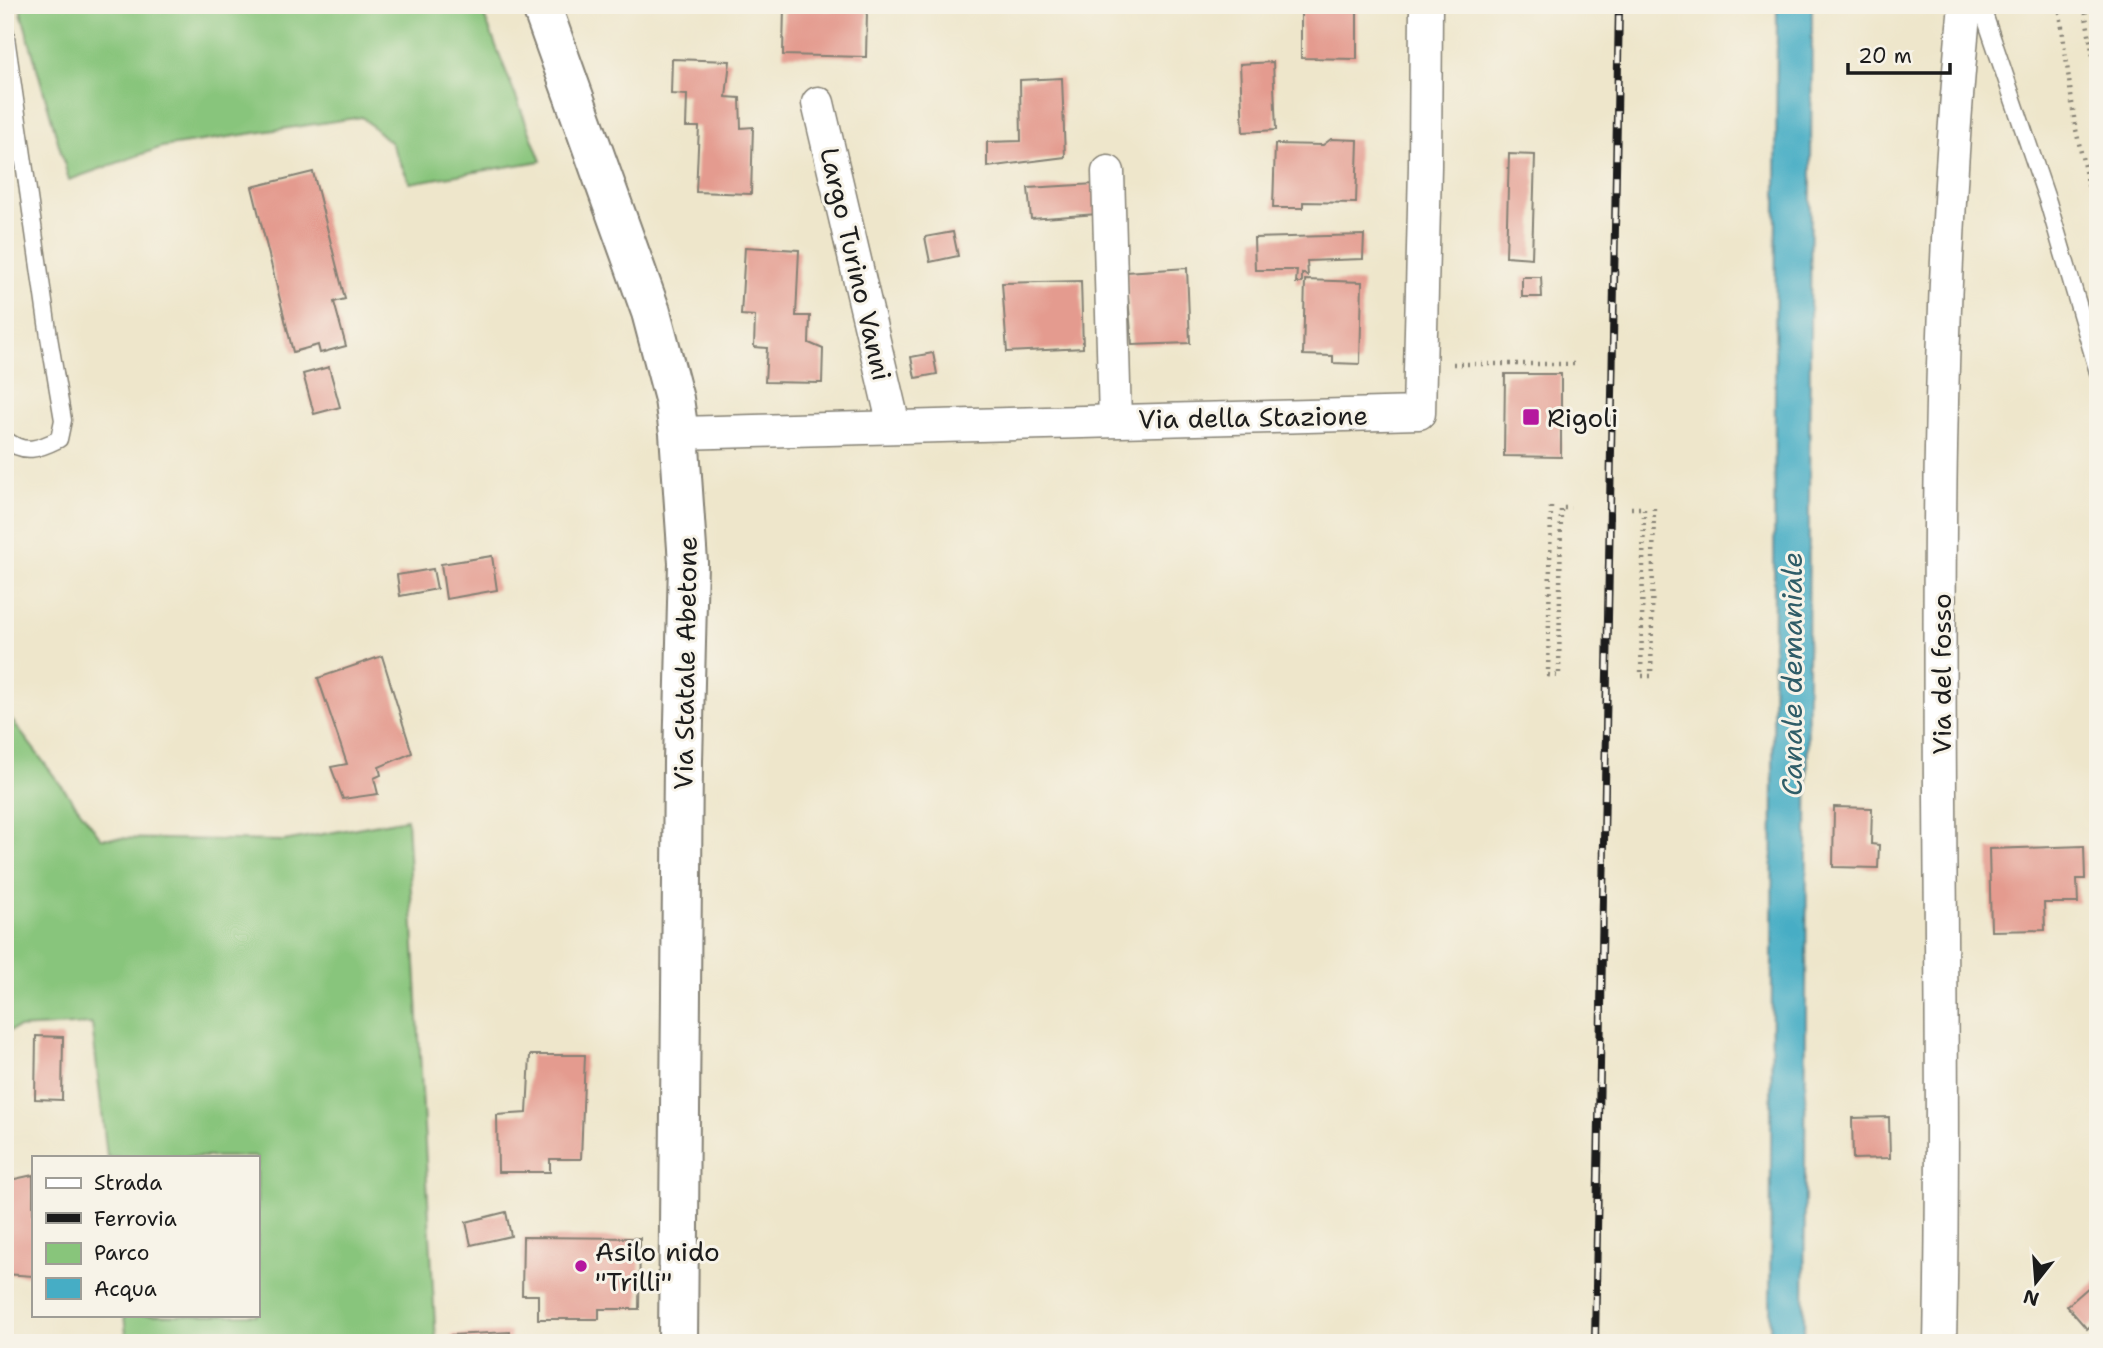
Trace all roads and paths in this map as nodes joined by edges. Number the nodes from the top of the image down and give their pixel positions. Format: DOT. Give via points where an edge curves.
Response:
graph roads {
  1 [pos="541,5"];
  2 [pos="1426,5"];
  3 [pos="1965,5"];
  4 [pos="1981,5"];
  5 [pos="2059,5"];
  6 [pos="2084,5"];
  7 [pos="5,30"];
  8 [pos="2098,85"];
  9 [pos="818,103"];
  10 [pos="1108,172"];
  11 [pos="2098,230"];
  12 [pos="1574,363"];
  13 [pos="1420,364"];
  14 [pos="2098,372"];
  15 [pos="1115,421"];
  16 [pos="894,426"];
  17 [pos="679,433"];
  18 [pos="5,439"];
  19 [pos="1654,505"];
  20 [pos="1551,508"];
  21 [pos="1571,508"];
  22 [pos="1631,508"];
  23 [pos="678,1343"];
  24 [pos="1940,1343"];
  1 -- 17 [label="main road, Via Statale Abetone" via="650,312"];
  2 -- 13 [label="street, Via della Stazione"];
  3 -- 24 [label="street, Via del fosso" via="1947,257 1941,530"];
  4 -- 14 [label="lane" via="2048,202"];
  5 -- 11 [label="path" via="2075,125"];
  6 -- 8 [label="path"];
  7 -- 18 [label="lane" via="63,420 59,439 40,449 15,448"];
  9 -- 16 [label="street, Largo Turino Vanni"];
  10 -- 15 [label="street"];
  12 -- 13 [label="path"];
  13 -- 15 [label="street, Via della Stazione" via="1419,413"];
  15 -- 16 [label="street, Via della Stazione"];
  16 -- 17 [label="street, Via della Stazione"];
  17 -- 23 [label="main road, Via Statale Abetone" via="688,563"];
  19 -- 22 [label="path" via="1651,676 1641,676 1644,508"];
  20 -- 21 [label="path" via="1548,675 1559,676 1561,508"];
}
